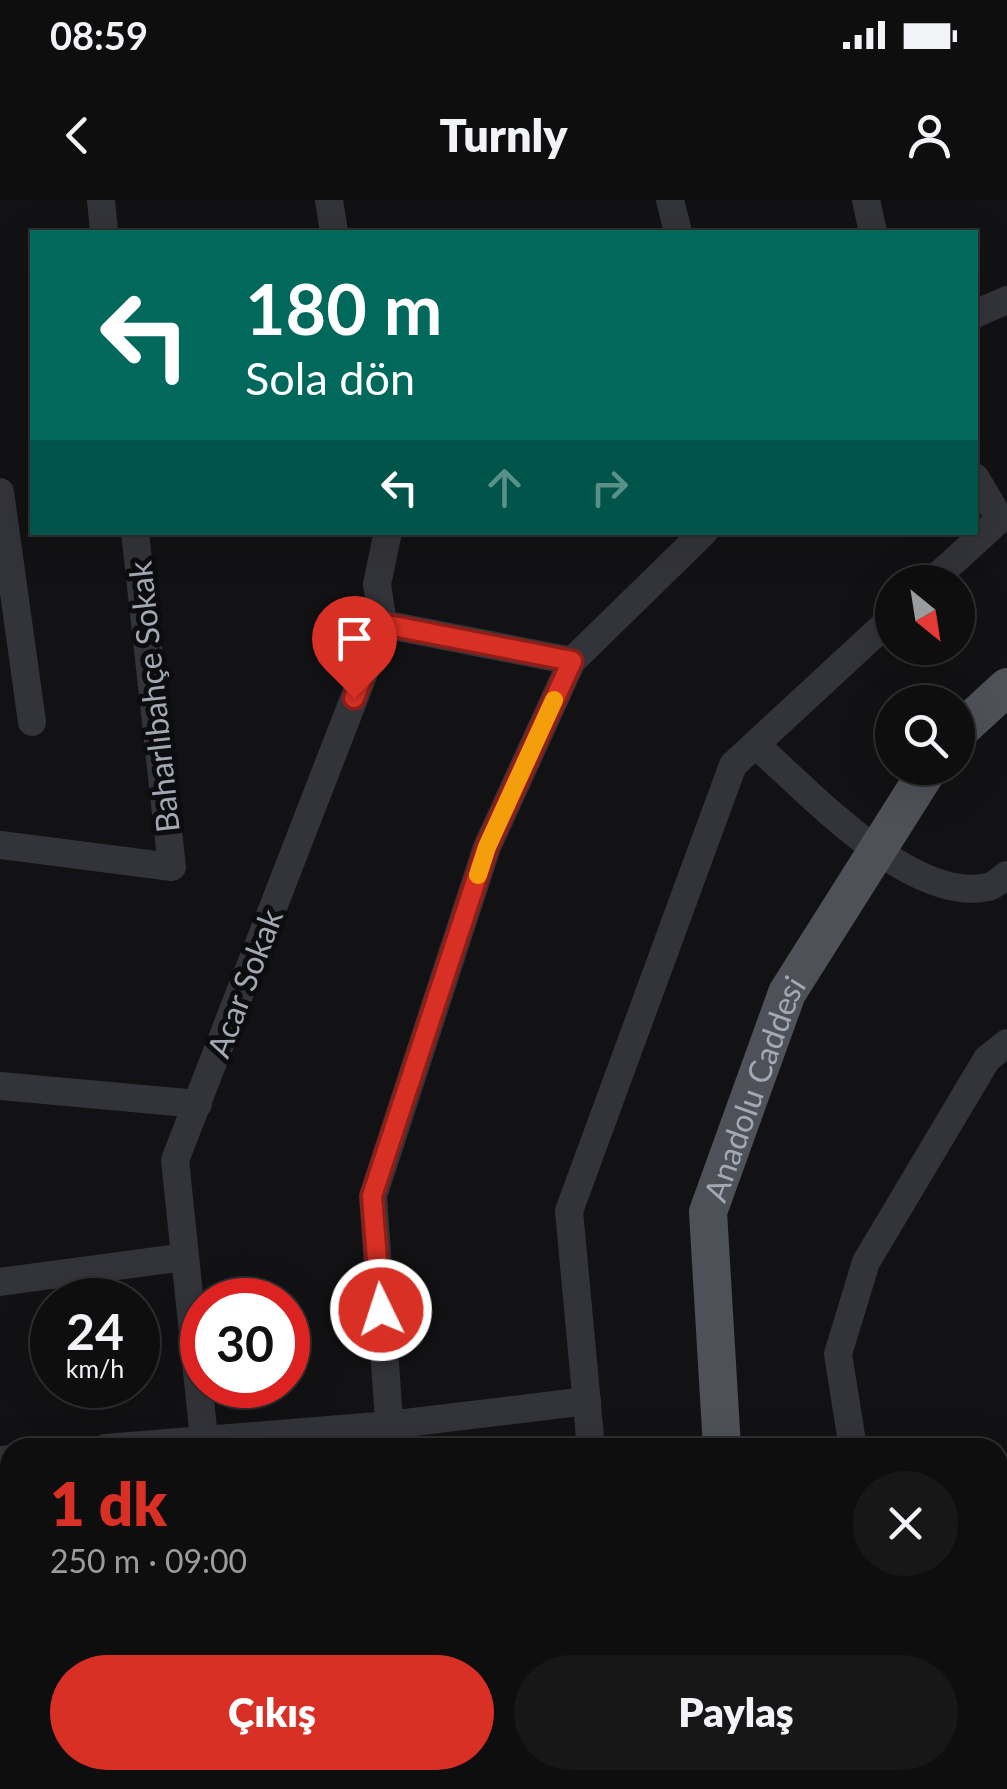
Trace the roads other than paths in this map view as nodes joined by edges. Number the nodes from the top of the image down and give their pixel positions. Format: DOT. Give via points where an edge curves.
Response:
graph roads {
  1 [pos="101,200"];
  2 [pos="329,200"];
  3 [pos="670,200"];
  4 [pos="866,200"];
  5 [pos="104,230"];
  6 [pos="334,230"];
  7 [pos="678,230"];
  8 [pos="873,230"];
  9 [pos="978,482"];
  10 [pos="0,492"];
  11 [pos="136,535"];
  12 [pos="387,535"];
  13 [pos="701,535"];
  14 [pos="950,565"];
  15 [pos="383,624"];
  16 [pos="875,634"];
  17 [pos="572,661"];
  18 [pos="1007,687"];
  19 [pos="975,716"];
  20 [pos="32,722"];
  21 [pos="756,745"];
  22 [pos="919,785"];
  23 [pos="0,845"];
  24 [pos="876,852"];
  25 [pos="1007,875"];
  26 [pos="1007,1043"];
  27 [pos="0,1086"];
  28 [pos="198,1104"];
  29 [pos="186,1257"];
  30 [pos="0,1282"];
  31 [pos="587,1402"];
  32 [pos="390,1436"];
  33 [pos="204,1438"];
  34 [pos="344,1438"];
  35 [pos="590,1438"];
  36 [pos="721,1438"];
  37 [pos="851,1438"];
  1 -- 5 [label="street"];
  2 -- 6 [label="street"];
  3 -- 7 [label="street"];
  4 -- 8 [label="street"];
  9 -- 14 [label="street" via="1000,519"];
  10 -- 20 [label="street"];
  11 -- 23 [label="street, Baharlıbahçe Sokak" via="172,867"];
  12 -- 15 [label="street, Acar Sokak" via="377,584"];
  13 -- 17 [label="street"];
  15 -- 17 [label="street"];
  15 -- 28 [label="street, Acar Sokak"];
  16 -- 21 [label="street"];
  17 -- 32 [label="street" via="487,847 372,1196"];
  18 -- 19 [label="main road"];
  21 -- 24 [label="street"];
  21 -- 31 [label="street" via="733,766 569,1211"];
  22 -- 24 [label="main road, Anadolu Caddesi"];
  24 -- 25 [label="street" via="944,886 990,888"];
  24 -- 36 [label="main road, Anadolu Caddesi" via="787,992 708,1212"];
  26 -- 37 [label="street" via="988,1058 866,1262 838,1354"];
  27 -- 28 [label="street"];
  28 -- 29 [label="street, Acar Sokak" via="176,1160"];
  29 -- 30 [label="street"];
  29 -- 33 [label="street, Acar Sokak"];
  31 -- 32 [label="street"];
  31 -- 35 [label="street"];
  32 -- 34 [label="street"];
}
